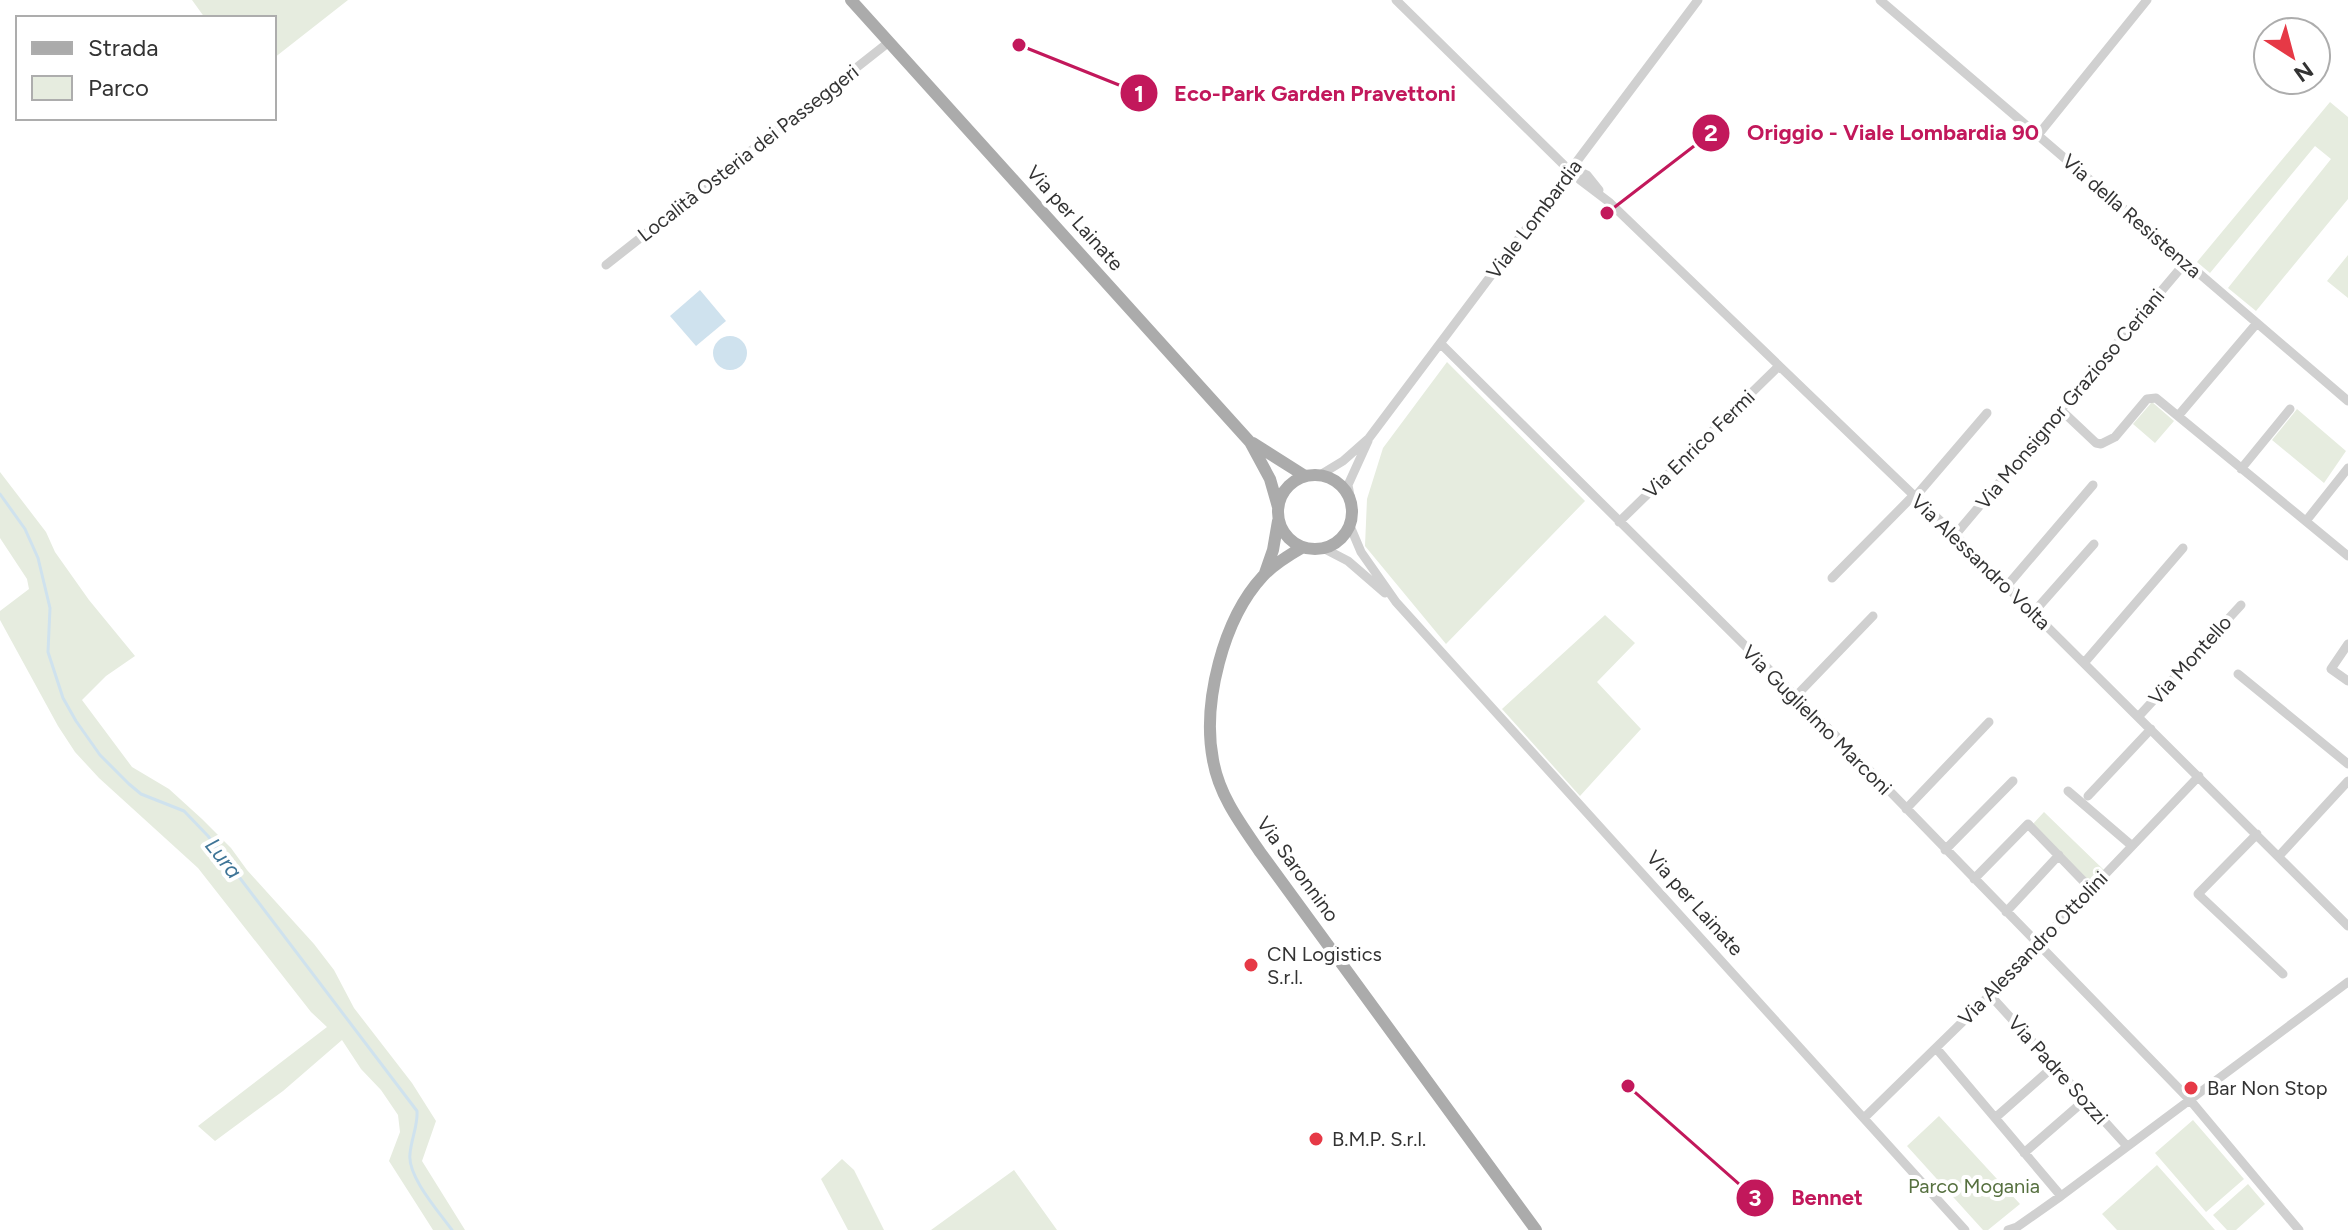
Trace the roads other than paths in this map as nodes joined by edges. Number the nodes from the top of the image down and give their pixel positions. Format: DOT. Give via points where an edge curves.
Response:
graph roads {
  1 [pos="851,0"];
  2 [pos="1396,0"];
  3 [pos="1698,0"];
  4 [pos="1880,0"];
  5 [pos="2147,0"];
  6 [pos="889,42"];
  7 [pos="2038,135"];
  8 [pos="1571,169"];
  9 [pos="2185,263"];
  10 [pos="606,265"];
  11 [pos="2257,323"];
  12 [pos="1441,344"];
  13 [pos="1779,366"];
  14 [pos="2348,401"];
  15 [pos="2290,409"];
  16 [pos="2061,410"];
  17 [pos="1987,413"];
  18 [pos="2178,416"];
  19 [pos="1369,438"];
  20 [pos="1250,442"];
  21 [pos="2348,468"];
  22 [pos="2241,469"];
  23 [pos="1320,475"];
  24 [pos="1305,476"];
  25 [pos="2093,485"];
  26 [pos="1914,496"];
  27 [pos="1352,506"];
  28 [pos="1278,512"];
  29 [pos="2306,521"];
  30 [pos="1619,522"];
  31 [pos="1350,526"];
  32 [pos="1955,535"];
  33 [pos="2094,544"];
  34 [pos="1303,547"];
  35 [pos="1323,548"];
  36 [pos="2183,548"];
  37 [pos="2348,556"];
  38 [pos="1264,576"];
  39 [pos="1832,578"];
  40 [pos="2006,587"];
  41 [pos="1396,602"];
  42 [pos="2241,605"];
  43 [pos="2033,613"];
  44 [pos="1873,616"];
  45 [pos="2348,644"];
  46 [pos="2084,663"];
  47 [pos="2238,674"];
  48 [pos="2348,681"];
  49 [pos="1795,697"];
  50 [pos="2139,716"];
  51 [pos="1989,722"];
  52 [pos="2151,729"];
  53 [pos="2348,764"];
  54 [pos="2199,776"];
  55 [pos="2013,781"];
  56 [pos="2348,781"];
  57 [pos="2068,791"];
  58 [pos="2088,796"];
  59 [pos="1906,809"];
  60 [pos="2257,834"];
  61 [pos="2131,845"];
  62 [pos="1945,850"];
  63 [pos="2059,855"];
  64 [pos="2279,856"];
  65 [pos="1974,879"];
  66 [pos="2091,889"];
  67 [pos="2006,912"];
  68 [pos="2348,926"];
  69 [pos="2038,945"];
  70 [pos="2283,974"];
  71 [pos="2348,982"];
  72 [pos="1990,995"];
  73 [pos="1936,1048"];
  74 [pos="2054,1066"];
  75 [pos="2085,1100"];
  76 [pos="2190,1100"];
  77 [pos="1864,1118"];
  78 [pos="1995,1118"];
  79 [pos="2126,1145"];
  80 [pos="2024,1153"];
  81 [pos="2061,1196"];
  82 [pos="2013,1229"];
  83 [pos="1536,1230"];
  84 [pos="1965,1230"];
  85 [pos="2299,1230"];
  1 -- 6 [label="main road, Via per Lainate"];
  2 -- 8 [label="street, Via Alessandro Volta"];
  3 -- 8 [label="street, Viale Lombardia"];
  4 -- 7 [label="street, Via della Resistenza"];
  5 -- 7 [label="street"];
  6 -- 10 [label="street, Località Osteria dei Passeggeri"];
  6 -- 20 [label="main road, Via per Lainate"];
  7 -- 9 [label="street, Via della Resistenza"];
  8 -- 12 [label="street, Viale Lombardia"];
  8 -- 13 [label="street, Via Alessandro Volta" via="1587,175"];
  9 -- 11 [label="street, Via della Resistenza"];
  9 -- 16 [label="street, Via Monsignor Grazioso Ceriani"];
  11 -- 14 [label="street, Via della Resistenza"];
  11 -- 18 [label="street"];
  12 -- 19 [label="street, Viale Lombardia"];
  12 -- 30 [label="street, Via Guglielmo Marconi"];
  13 -- 26 [label="street, Via Alessandro Volta"];
  13 -- 30 [label="street, Via Enrico Fermi"];
  15 -- 22 [label="street"];
  16 -- 18 [label="street" via="2101,444 2115,437 2151,396"];
  16 -- 32 [label="street, Via Monsignor Grazioso Ceriani"];
  17 -- 26 [label="street"];
  18 -- 22 [label="street"];
  19 -- 23 [label="street, Viale Lombardia"];
  19 -- 27 [label="street, Viale Lombardia" via="1348,485"];
  20 -- 24 [label="main road, Via per Lainate"];
  20 -- 28 [label="main road, Via per Lainate" via="1270,479"];
  21 -- 29 [label="street"];
  22 -- 29 [label="street"];
  23 -- 24 [label="main road"];
  23 -- 27 [label="main road" via="1341,485"];
  24 -- 28 [label="main road" via="1287,488"];
  25 -- 40 [label="street"];
  26 -- 32 [label="street, Via Alessandro Volta"];
  26 -- 39 [label="street"];
  27 -- 31 [label="main road"];
  28 -- 34 [label="main road" via="1286,536"];
  28 -- 38 [label="main road, Via Saronnino"];
  29 -- 37 [label="street"];
  30 -- 49 [label="street, Via Guglielmo Marconi"];
  31 -- 35 [label="main road"];
  31 -- 41 [label="street, Via per Lainate" via="1361,552"];
  32 -- 40 [label="street, Via Alessandro Volta"];
  33 -- 43 [label="street"];
  34 -- 35 [label="main road"];
  34 -- 38 [label="main road, Via Saronnino"];
  35 -- 41 [label="street, Via per Lainate" via="1348,561"];
  36 -- 46 [label="street"];
  38 -- 83 [label="main road, Via Saronnino" via="1234,622 1212,693 1213,760 1230,807"];
  40 -- 43 [label="street, Via Alessandro Volta"];
  41 -- 77 [label="street, Via per Lainate"];
  42 -- 50 [label="street, Via Montello"];
  43 -- 46 [label="street, Via Alessandro Volta"];
  44 -- 49 [label="street"];
  45 -- 48 [label="street" via="2331,669"];
  46 -- 50 [label="street, Via Alessandro Volta"];
  47 -- 53 [label="street"];
  49 -- 59 [label="street, Via Guglielmo Marconi"];
  50 -- 52 [label="street, Via Alessandro Volta"];
  51 -- 59 [label="street"];
  52 -- 54 [label="street, Via Alessandro Volta"];
  52 -- 58 [label="street"];
  54 -- 60 [label="street, Via Alessandro Volta"];
  54 -- 61 [label="street, Via Alessandro Ottolini"];
  55 -- 62 [label="street"];
  56 -- 64 [label="street"];
  57 -- 61 [label="street"];
  59 -- 62 [label="street, Via Guglielmo Marconi"];
  60 -- 64 [label="street, Via Alessandro Volta"];
  60 -- 70 [label="street" via="2198,894"];
  61 -- 66 [label="street, Via Alessandro Ottolini"];
  62 -- 65 [label="street, Via Guglielmo Marconi"];
  63 -- 65 [label="street" via="2028,824"];
  63 -- 66 [label="street"];
  63 -- 67 [label="street"];
  64 -- 68 [label="street, Via Alessandro Volta"];
  65 -- 67 [label="street, Via Guglielmo Marconi"];
  66 -- 69 [label="street, Via Alessandro Ottolini"];
  67 -- 69 [label="street, Via Guglielmo Marconi"];
  69 -- 72 [label="street, Via Alessandro Ottolini"];
  69 -- 76 [label="street, Via Guglielmo Marconi"];
  71 -- 76 [label="street"];
  72 -- 73 [label="street, Via Alessandro Ottolini"];
  72 -- 74 [label="street, Via Padre Sozzi"];
  73 -- 77 [label="street, Via Alessandro Ottolini"];
  73 -- 78 [label="street"];
  74 -- 75 [label="street, Via Padre Sozzi"];
  74 -- 78 [label="street"];
  75 -- 79 [label="street, Via Padre Sozzi"];
  75 -- 80 [label="street"];
  76 -- 79 [label="street"];
  76 -- 85 [label="street, Via Guglielmo Marconi"];
  77 -- 84 [label="street, Via per Lainate"];
  78 -- 80 [label="street"];
  79 -- 81 [label="street"];
  80 -- 81 [label="street"];
  81 -- 82 [label="street"];
}
